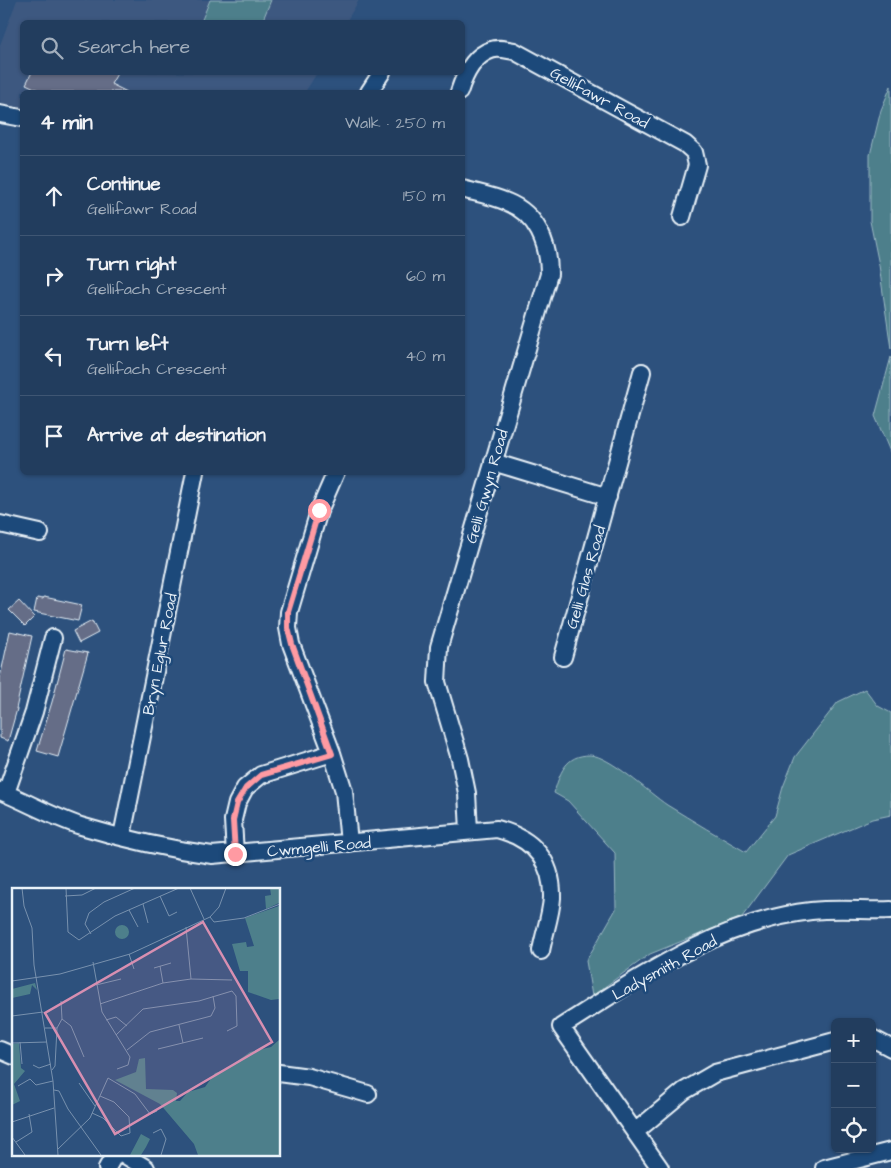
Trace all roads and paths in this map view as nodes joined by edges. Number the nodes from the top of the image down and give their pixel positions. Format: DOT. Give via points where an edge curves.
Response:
graph roads {
  1 [pos="380,75"];
  2 [pos="370,90"];
  3 [pos="460,90"];
  4 [pos="0,114"];
  5 [pos="20,118"];
  6 [pos="465,190"];
  7 [pos="682,217"];
  8 [pos="642,372"];
  9 [pos="493,462"];
  10 [pos="194,475"];
  11 [pos="335,475"];
  12 [pos="608,497"];
  13 [pos="0,524"];
  14 [pos="40,533"];
  15 [pos="53,638"];
  16 [pos="563,657"];
  17 [pos="332,754"];
  18 [pos="3,792"];
  19 [pos="469,832"];
  20 [pos="122,836"];
  21 [pos="349,843"];
  22 [pos="235,854"];
  23 [pos="891,910"];
  24 [pos="541,951"];
  25 [pos="876,1040"];
  26 [pos="831,1042"];
  27 [pos="891,1048"];
  28 [pos="0,1050"];
  29 [pos="12,1055"];
  30 [pos="280,1073"];
  31 [pos="368,1094"];
  32 [pos="635,1132"];
  33 [pos="891,1151"];
  34 [pos="114,1156"];
  35 [pos="126,1156"];
  36 [pos="107,1168"];
  37 [pos="146,1168"];
  38 [pos="660,1168"];
  39 [pos="824,1168"];
  1 -- 2 [label="street"];
  3 -- 7 [label="street, Gellifawr Road" via="475,60 491,50 514,51 685,144 694,152 697,165"];
  4 -- 5 [label="street"];
  6 -- 9 [label="street, Gelli Gwyn Road" via="519,208 539,230 549,258 549,274"];
  8 -- 12 [label="street, Gelli Glas Road"];
  9 -- 12 [label="street"];
  9 -- 19 [label="street, Gelli Gwyn Road" via="439,647 437,664 437,682 467,793"];
  10 -- 20 [label="street, Bryn Eglur Road"];
  11 -- 17 [label="street" via="319,510 288,612 292,644"];
  12 -- 16 [label="street, Gelli Glas Road"];
  13 -- 14 [label="street"];
  15 -- 18 [label="street" via="34,712"];
  17 -- 21 [label="street" via="344,791"];
  17 -- 22 [label="street" via="261,775 246,788 237,803 233,820"];
  18 -- 20 [label="street, Cwmgelli Road" via="81,826"];
  19 -- 21 [label="street, Cwmgelli Road"];
  19 -- 24 [label="street, Cwmgelli Road" via="498,829 514,833 529,842 542,857 550,875 552,899"];
  20 -- 22 [label="street, Cwmgelli Road" via="174,850"];
  21 -- 22 [label="street, Cwmgelli Road"];
  23 -- 32 [label="street, Ladysmith Road" via="812,911 734,930 687,950 561,1027"];
  25 -- 27 [label="street"];
  26 -- 32 [label="street" via="715,1073 684,1091"];
  28 -- 29 [label="street"];
  30 -- 31 [label="street" via="309,1077"];
  32 -- 38 [label="street"];
  33 -- 39 [label="street"];
  34 -- 36 [label="street"];
  35 -- 37 [label="street"];
}
